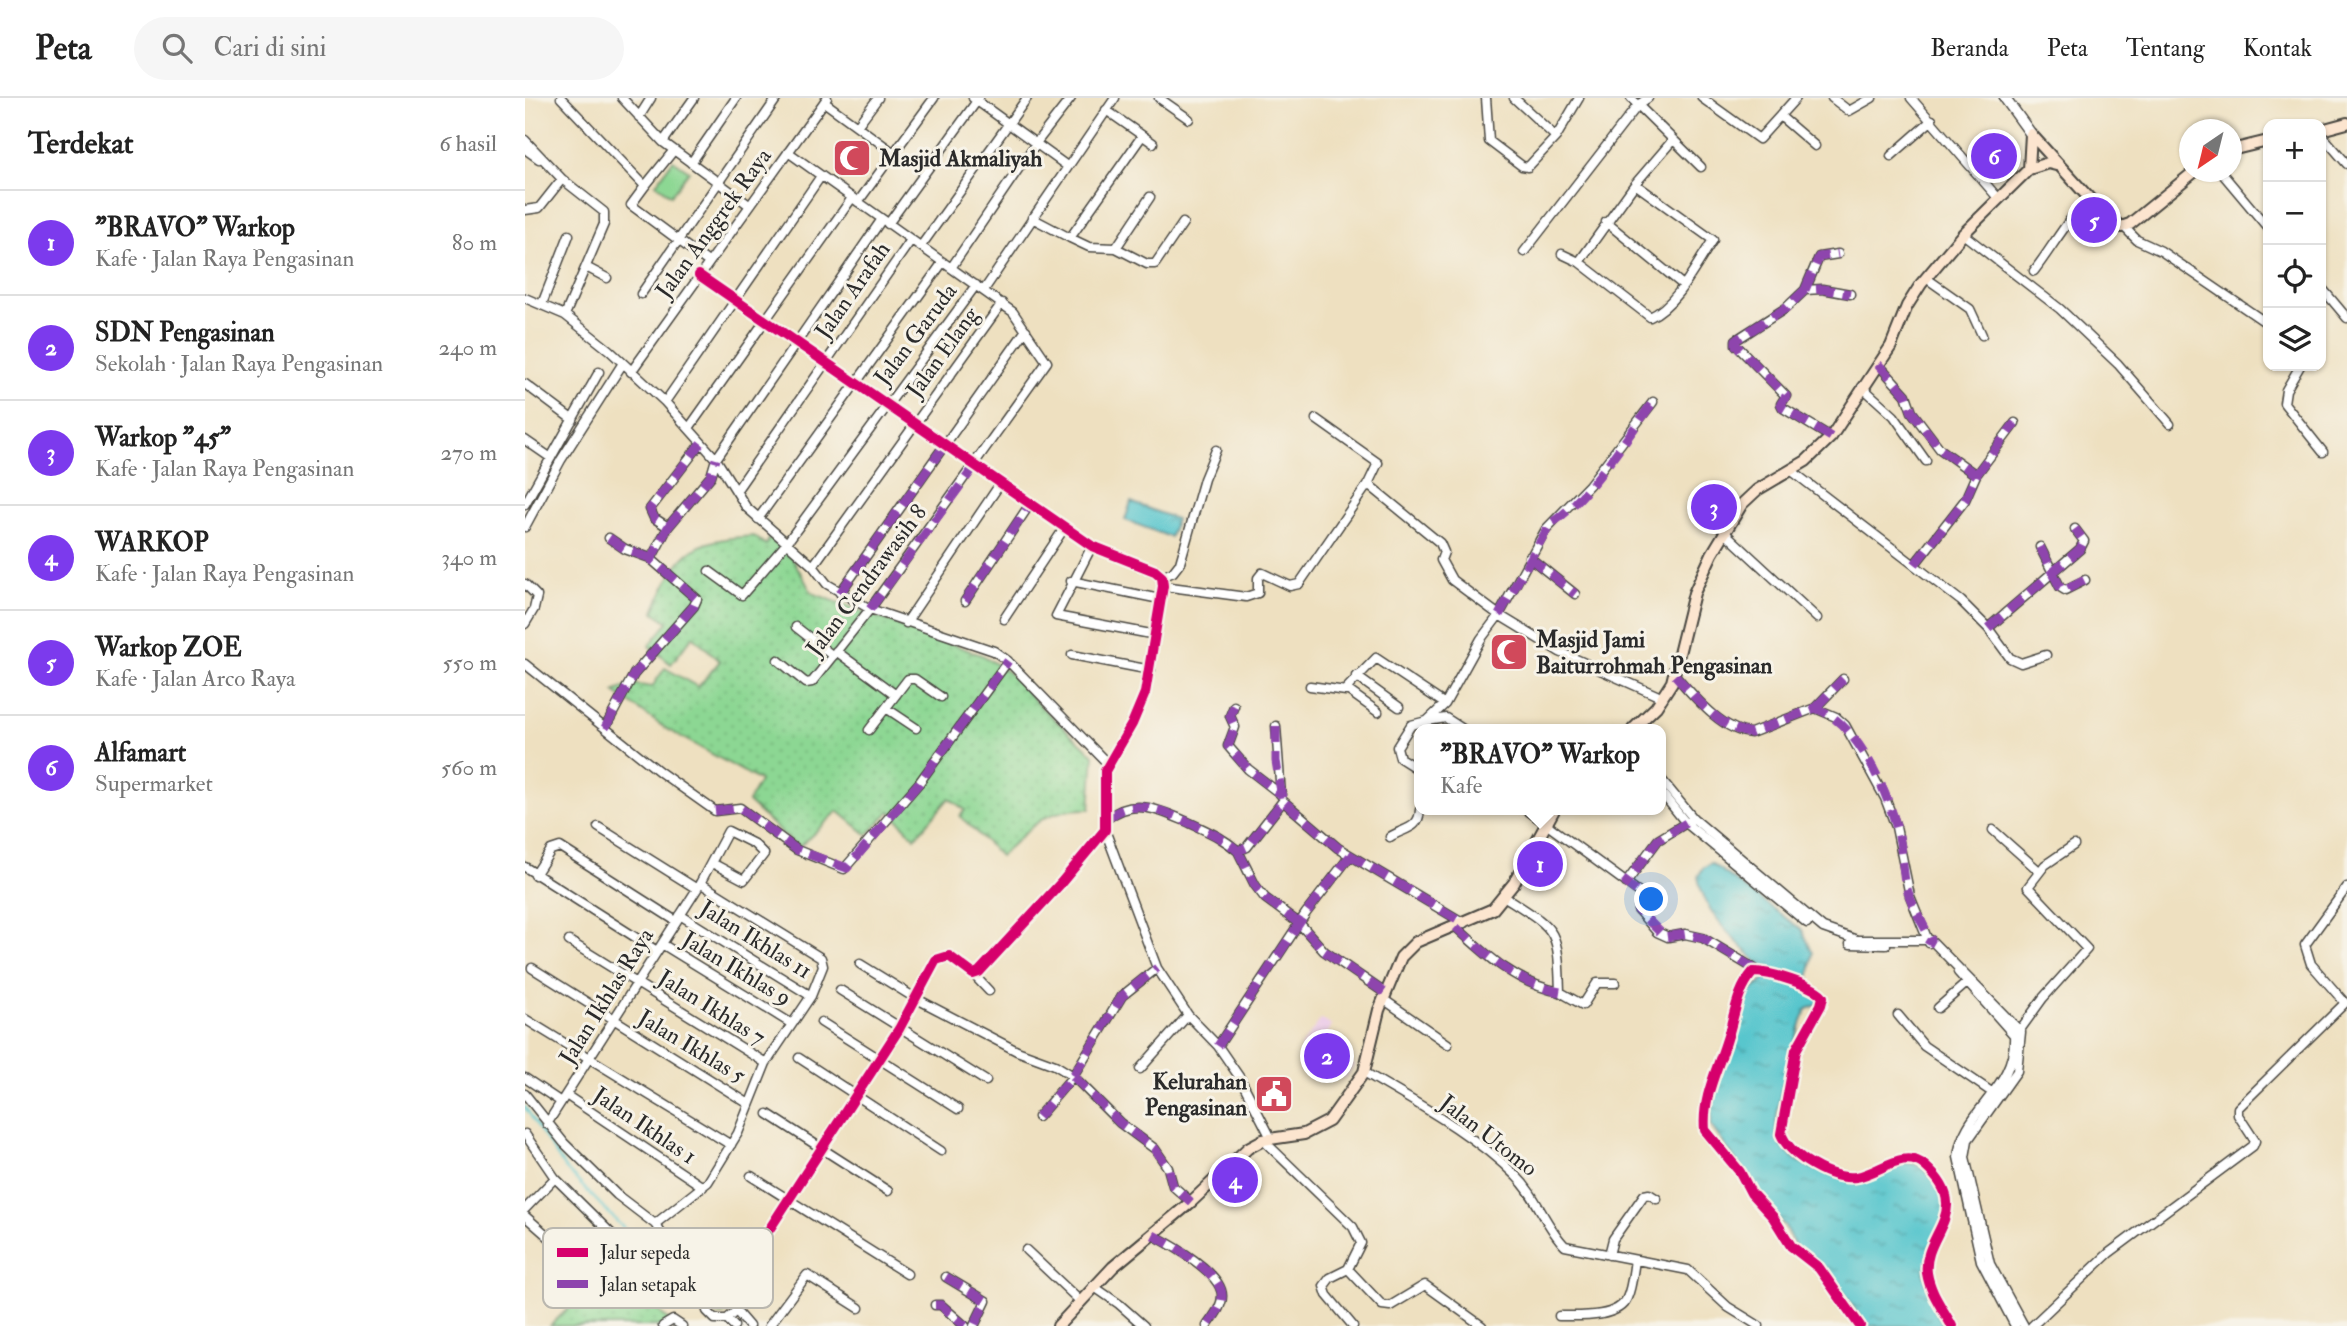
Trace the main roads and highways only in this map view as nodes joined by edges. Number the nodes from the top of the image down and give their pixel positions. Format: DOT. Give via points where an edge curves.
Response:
graph roads {
  1 [pos="2347,123"];
  2 [pos="2326,130"];
  3 [pos="2263,142"];
  4 [pos="2242,147"];
  5 [pos="2060,166"];
  6 [pos="2029,169"];
  7 [pos="2181,182"];
  8 [pos="1638,724"];
  9 [pos="1550,815"];
  10 [pos="1058,1326"];
  1 -- 2 [label="main road"];
  3 -- 4 [label="main road"];
  5 -- 6 [label="main road" via="2048,163"];
  5 -- 6 [label="main road" via="2031,134"];
  5 -- 7 [label="main road" via="2114,223 2125,227"];
  6 -- 8 [label="main road" via="1926,278 1907,306 1891,346 1831,437 1792,471 1749,496 1724,533 1695,593 1675,676 1663,698"];
  9 -- 10 [label="main road" via="1505,897 1486,914 1409,947 1393,969 1364,1072 1325,1125 1248,1148 1093,1286"];
}
